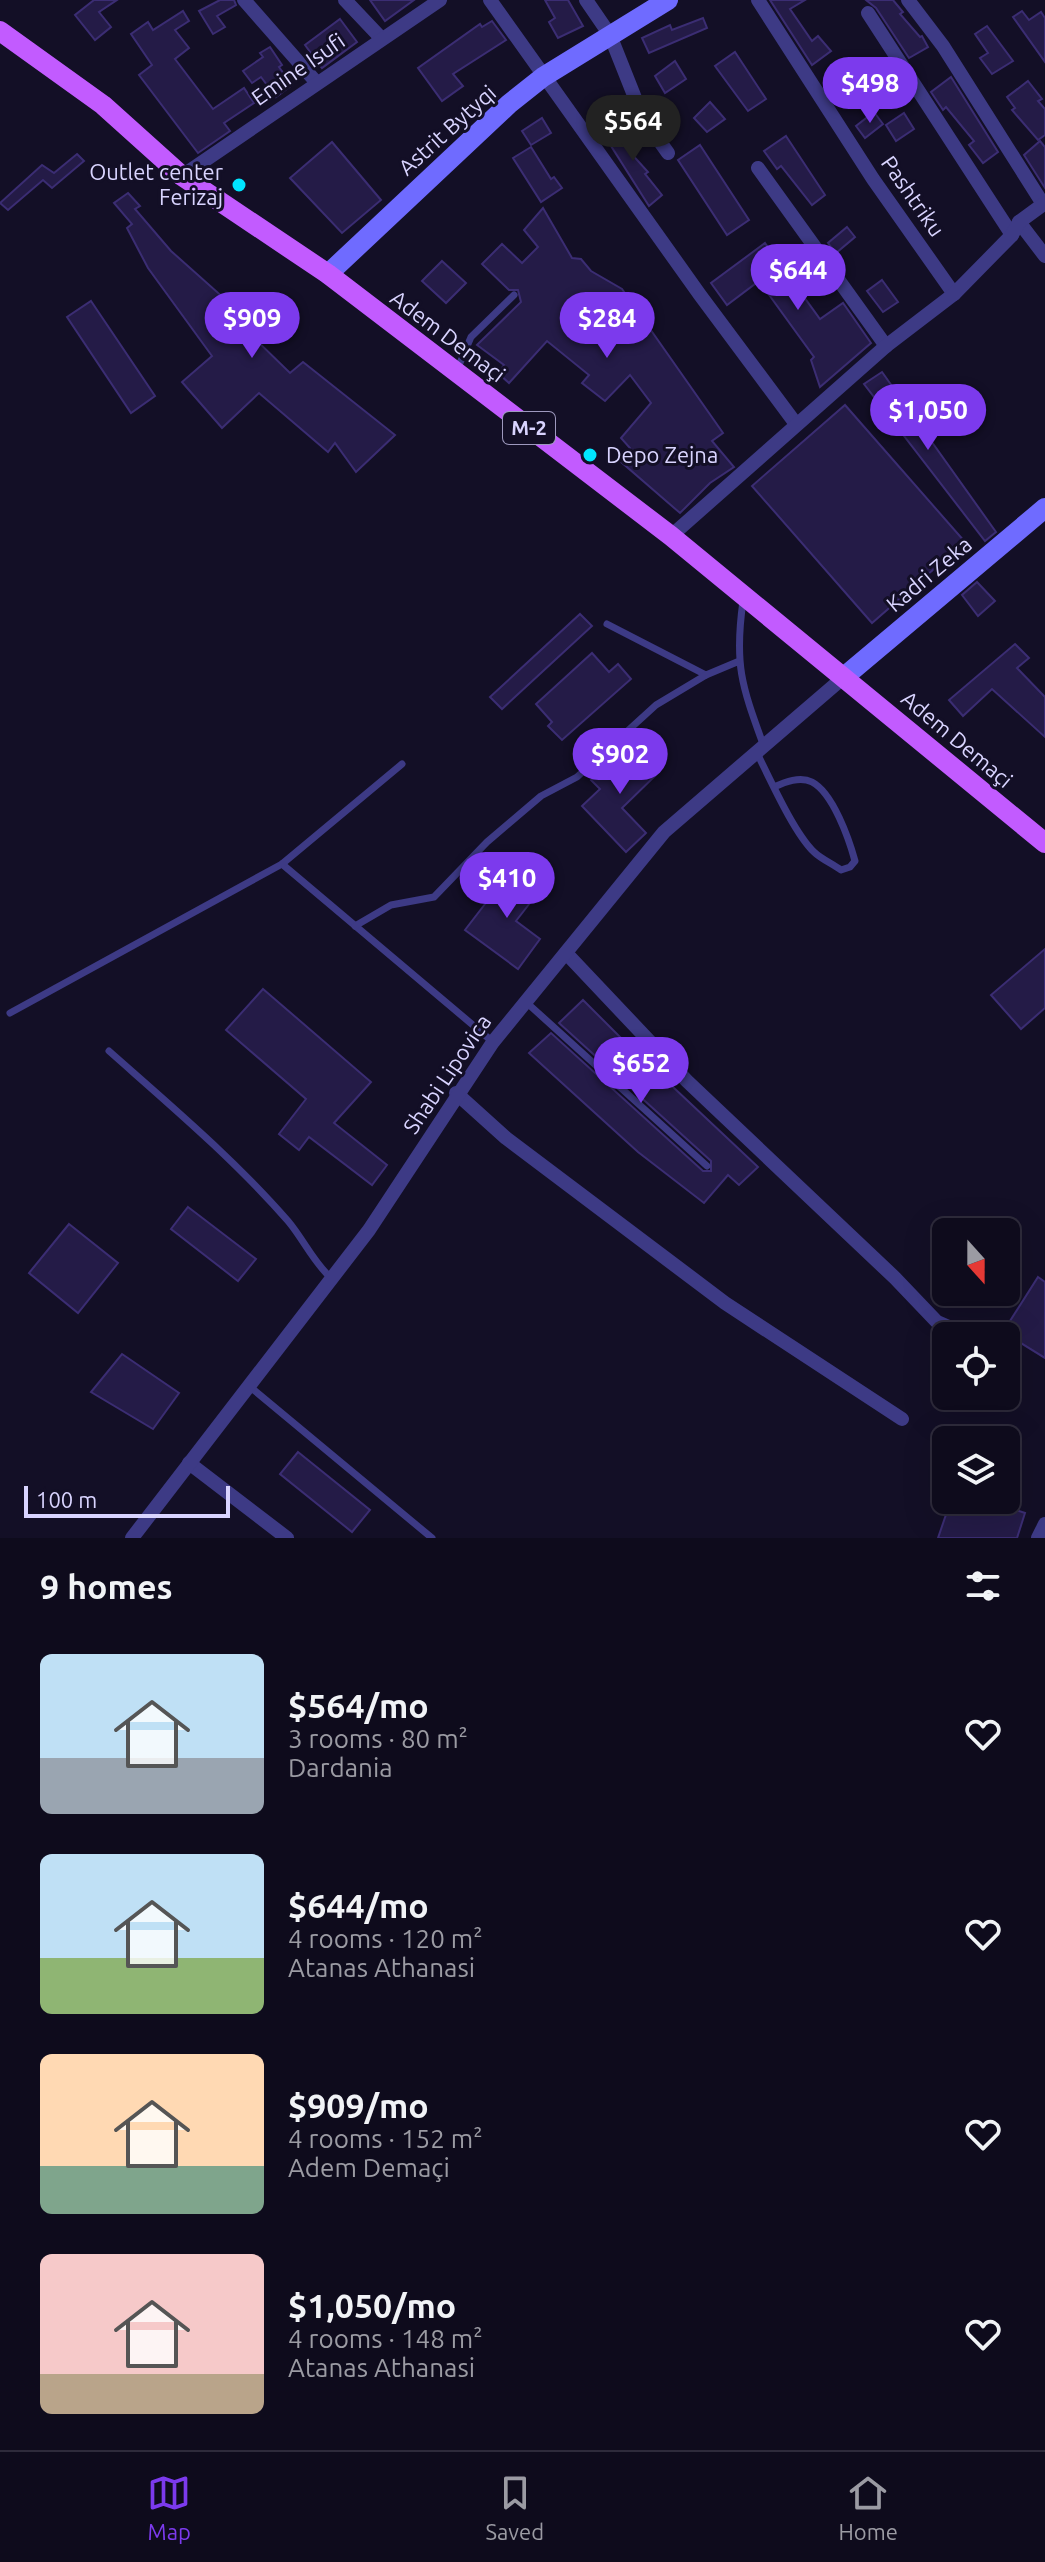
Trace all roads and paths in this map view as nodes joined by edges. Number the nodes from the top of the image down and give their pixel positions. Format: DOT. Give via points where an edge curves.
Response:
graph roads {
  1 [pos="244,0"];
  2 [pos="345,0"];
  3 [pos="440,0"];
  4 [pos="490,0"];
  5 [pos="586,0"];
  6 [pos="668,0"];
  7 [pos="758,0"];
  8 [pos="908,0"];
  9 [pos="868,13"];
  10 [pos="0,31"];
  11 [pos="610,35"];
  12 [pos="381,38"];
  13 [pos="543,77"];
  14 [pos="317,83"];
  15 [pos="668,153"];
  16 [pos="758,168"];
  17 [pos="182,176"];
  18 [pos="1044,204"];
  19 [pos="1015,229"];
  20 [pos="1045,256"];
  21 [pos="328,274"];
  22 [pos="954,294"];
  23 [pos="514,295"];
  24 [pos="886,346"];
  25 [pos="456,372"];
  26 [pos="796,424"];
  27 [pos="1045,508"];
  28 [pos="671,536"];
  29 [pos="744,595"];
  30 [pos="607,624"];
  31 [pos="737,662"];
  32 [pos="706,675"];
  33 [pos="844,677"];
  34 [pos="761,750"];
  35 [pos="402,764"];
  36 [pos="774,787"];
  37 [pos="1045,843"];
  38 [pos="282,864"];
  39 [pos="355,926"];
  40 [pos="566,953"];
  41 [pos="526,1002"];
  42 [pos="10,1013"];
  43 [pos="493,1042"];
  44 [pos="109,1051"];
  45 [pos="456,1093"];
  46 [pos="707,1166"];
  47 [pos="332,1279"];
  48 [pos="937,1322"];
  49 [pos="248,1386"];
  50 [pos="902,1419"];
  51 [pos="189,1463"];
  52 [pos="1045,1524"];
  53 [pos="132,1538"];
  54 [pos="287,1538"];
  55 [pos="432,1538"];
  56 [pos="1038,1538"];
  1 -- 14 [label="street"];
  2 -- 12 [label="street"];
  3 -- 12 [label="street, Emine Isufi"];
  4 -- 13 [label="street"];
  5 -- 11 [label="street"];
  6 -- 11 [label="street, Astrit Bytyqi"];
  7 -- 22 [label="street, Pashtriku"];
  8 -- 18 [label="street"];
  9 -- 19 [label="street"];
  10 -- 17 [label="main road, Adem Demaçi / M-2" via="103,105"];
  11 -- 13 [label="street, Astrit Bytyqi"];
  11 -- 15 [label="street" via="643,118"];
  12 -- 14 [label="street, Emine Isufi"];
  13 -- 21 [label="street, Astrit Bytyqi"];
  13 -- 26 [label="street"];
  14 -- 17 [label="street, Emine Isufi"];
  16 -- 24 [label="street"];
  17 -- 21 [label="main road, Adem Demaçi / M-2"];
  18 -- 19 [label="street"];
  19 -- 20 [label="street"];
  19 -- 22 [label="street"];
  21 -- 25 [label="main road, Adem Demaçi / M-2"];
  22 -- 24 [label="street"];
  23 -- 25 [label="lane" via="471,337"];
  24 -- 26 [label="street"];
  25 -- 28 [label="main road, Adem Demaçi / M-2"];
  26 -- 28 [label="street"];
  27 -- 33 [label="street, Kadri Zeka"];
  28 -- 29 [label="main road, Adem Demaçi / M-2"];
  29 -- 31 [label="lane"];
  29 -- 33 [label="main road, Adem Demaçi / M-2"];
  30 -- 32 [label="lane"];
  31 -- 32 [label="lane"];
  31 -- 34 [label="lane"];
  32 -- 39 [label="lane" via="656,705 577,777 541,796 434,897 391,905"];
  33 -- 34 [label="street, Shabi Lipovica"];
  33 -- 37 [label="main road, Adem Demaçi / M-2"];
  34 -- 36 [label="lane"];
  34 -- 40 [label="street, Shabi Lipovica" via="664,832"];
  35 -- 38 [label="lane"];
  36 -- 36 [label="lane" via="814,852 841,870 850,867 855,861 848,835 822,791 800,779"];
  38 -- 39 [label="lane"];
  38 -- 42 [label="lane"];
  39 -- 43 [label="lane"];
  40 -- 41 [label="street, Shabi Lipovica"];
  40 -- 48 [label="street" via="687,1081"];
  41 -- 43 [label="street, Shabi Lipovica"];
  41 -- 46 [label="lane"];
  43 -- 45 [label="street, Shabi Lipovica"];
  44 -- 47 [label="lane" via="197,1129 288,1222"];
  45 -- 47 [label="street, Shabi Lipovica"];
  45 -- 50 [label="street" via="506,1138 725,1303"];
  47 -- 49 [label="street, Shabi Lipovica"];
  49 -- 51 [label="street, Shabi Lipovica"];
  49 -- 55 [label="lane"];
  51 -- 53 [label="street, Shabi Lipovica"];
  51 -- 54 [label="street"];
  52 -- 56 [label="street"];
}
